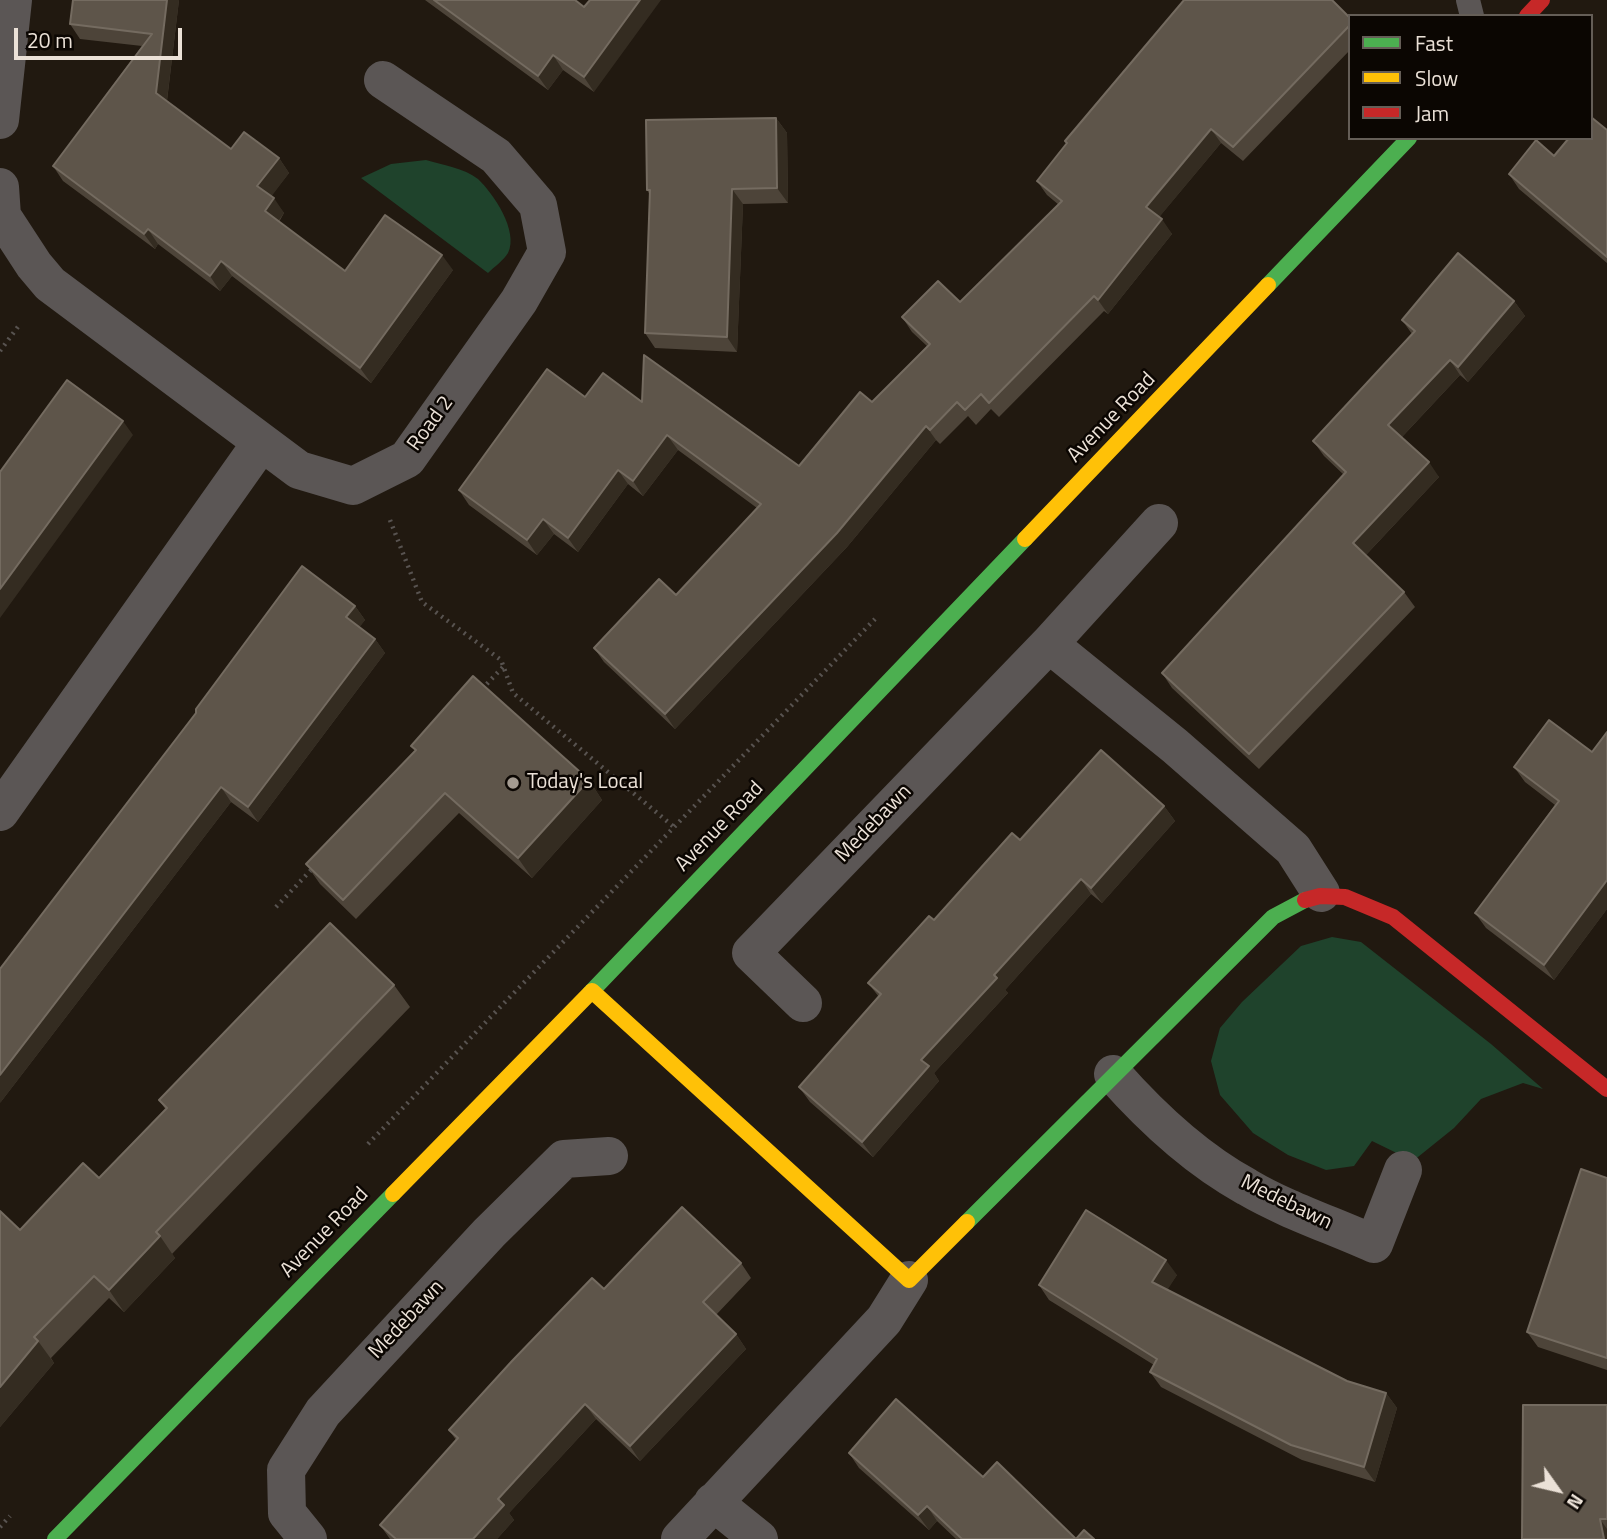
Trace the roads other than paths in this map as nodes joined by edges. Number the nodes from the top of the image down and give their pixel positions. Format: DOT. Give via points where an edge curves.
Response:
graph roads {
  1 [pos="13,0"];
  2 [pos="1542,0"];
  3 [pos="1529,14"];
  4 [pos="383,80"];
  5 [pos="0,120"];
  6 [pos="1407,140"];
  7 [pos="0,187"];
  8 [pos="261,443"];
  9 [pos="1159,523"];
  10 [pos="1049,644"];
  11 [pos="0,813"];
  12 [pos="1321,893"];
  13 [pos="592,990"];
  14 [pos="803,1003"];
  15 [pos="1113,1074"];
  16 [pos="1606,1086"];
  17 [pos="609,1156"];
  18 [pos="1403,1170"];
  19 [pos="909,1280"];
  20 [pos="713,1502"];
  21 [pos="55,1539"];
  22 [pos="308,1539"];
  23 [pos="680,1539"];
  24 [pos="759,1539"];
  1 -- 5 [label="street"];
  2 -- 3 [label="main road"];
  4 -- 8 [label="street, Road 2" via="496,156 538,205 547,252 519,302 407,458 354,486 299,470"];
  6 -- 13 [label="main road, Avenue Road"];
  7 -- 8 [label="street, Road 2" via="2,216 50,284"];
  8 -- 11 [label="street"];
  9 -- 10 [label="street, Medebawn"];
  10 -- 12 [label="street" via="1293,849"];
  10 -- 14 [label="street, Medebawn" via="751,953"];
  12 -- 15 [label="main road" via="1273,917"];
  12 -- 16 [label="main road" via="1355,898 1393,917"];
  13 -- 19 [label="main road"];
  13 -- 21 [label="main road, Avenue Road"];
  15 -- 18 [label="street, Medebawn" via="1136,1101 1192,1150 1247,1188 1374,1244"];
  15 -- 19 [label="main road"];
  17 -- 22 [label="street, Medebawn" via="564,1159 323,1412 286,1470 287,1513"];
  19 -- 20 [label="street" via="884,1320"];
  20 -- 23 [label="street"];
  20 -- 24 [label="street"];
}
